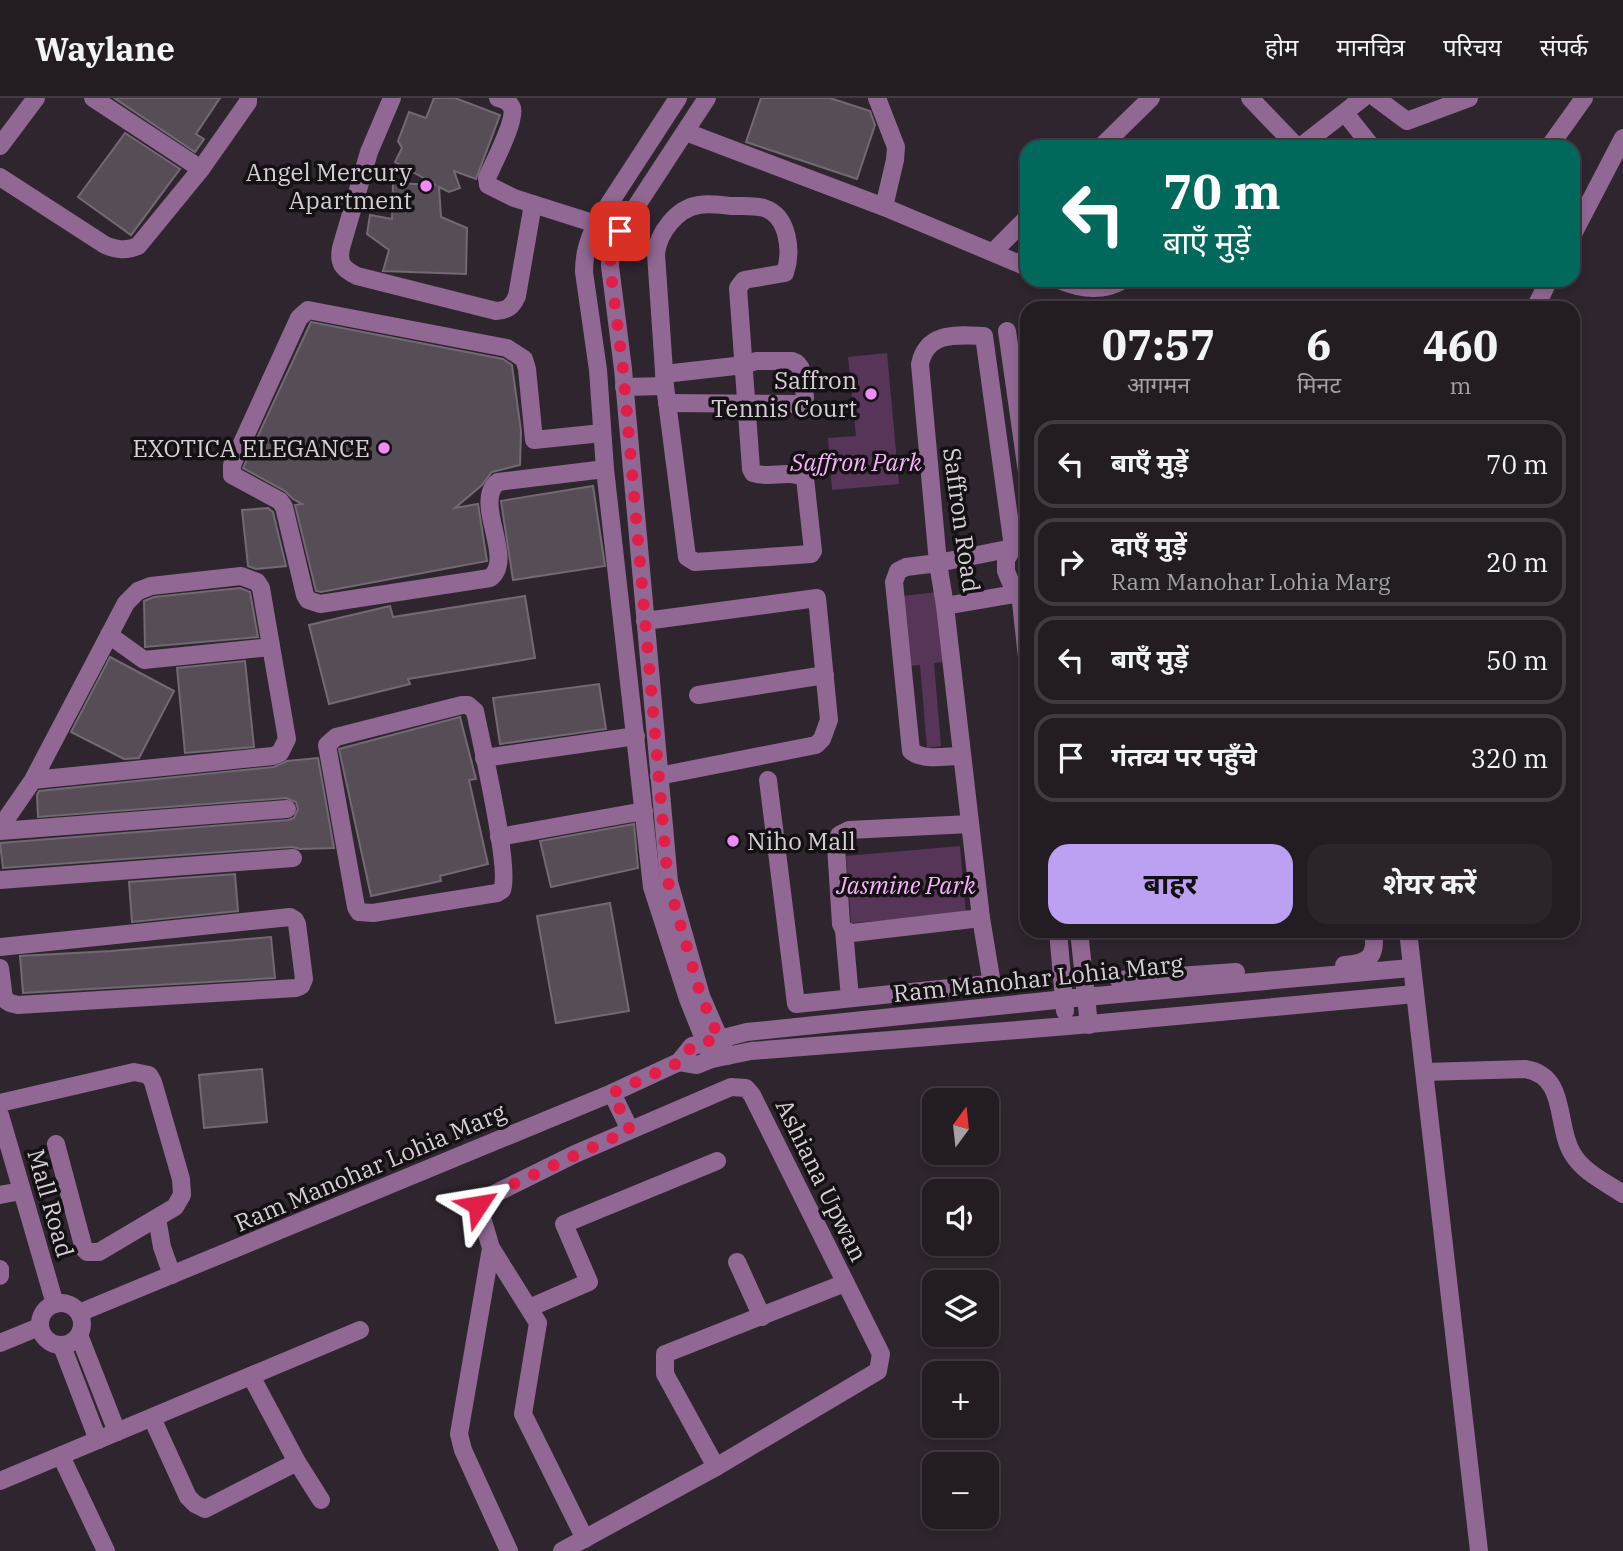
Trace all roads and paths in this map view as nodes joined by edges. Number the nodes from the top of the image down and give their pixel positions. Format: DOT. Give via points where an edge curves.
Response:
graph roads {
  1 [pos="36,98"];
  2 [pos="93,98"];
  3 [pos="248,98"];
  4 [pos="392,98"];
  5 [pos="498,98"];
  6 [pos="678,98"];
  7 [pos="707,98"];
  8 [pos="877,98"];
  9 [pos="1151,98"];
  10 [pos="1250,98"];
  11 [pos="1363,98"];
  12 [pos="1376,98"];
  13 [pos="1469,98"];
  14 [pos="1578,100"];
  15 [pos="1345,113"];
  16 [pos="686,132"];
  17 [pos="1623,138"];
  18 [pos="1108,140"];
  19 [pos="1291,140"];
  20 [pos="1308,140"];
  21 [pos="1366,140"];
  22 [pos="1553,140"];
  23 [pos="0,146"];
  24 [pos="201,169"];
  25 [pos="0,177"];
  26 [pos="533,204"];
  27 [pos="884,206"];
  28 [pos="1580,221"];
  29 [pos="596,224"];
  30 [pos="1020,225"];
  31 [pos="993,252"];
  32 [pos="1020,264"];
  33 [pos="1084,287"];
  34 [pos="1105,287"];
  35 [pos="1007,331"];
  36 [pos="744,365"];
  37 [pos="624,387"];
  38 [pos="665,388"];
  39 [pos="747,402"];
  40 [pos="1020,423"];
  41 [pos="602,433"];
  42 [pos="630,451"];
  43 [pos="604,462"];
  44 [pos="1020,546"];
  45 [pos="938,563"];
  46 [pos="1020,589"];
  47 [pos="1020,593"];
  48 [pos="945,606"];
  49 [pos="645,621"];
  50 [pos="109,635"];
  51 [pos="271,647"];
  52 [pos="825,676"];
  53 [pos="698,695"];
  54 [pos="653,702"];
  55 [pos="632,705"];
  56 [pos="636,736"];
  57 [pos="961,755"];
  58 [pos="484,758"];
  59 [pos="659,776"];
  60 [pos="33,780"];
  61 [pos="768,780"];
  62 [pos="287,809"];
  63 [pos="644,811"];
  64 [pos="970,824"];
  65 [pos="0,830"];
  66 [pos="499,837"];
  67 [pos="293,858"];
  68 [pos="0,880"];
  69 [pos="981,918"];
  70 [pos="844,930"];
  71 [pos="1059,938"];
  72 [pos="1081,938"];
  73 [pos="1374,938"];
  74 [pos="1409,938"];
  75 [pos="0,947"];
  76 [pos="0,968"];
  77 [pos="1412,968"];
  78 [pos="1119,980"];
  79 [pos="1415,994"];
  80 [pos="1086,997"];
  81 [pos="850,998"];
  82 [pos="1064,999"];
  83 [pos="1089,1025"];
  84 [pos="1068,1026"];
  85 [pos="712,1040"];
  86 [pos="720,1058"];
  87 [pos="680,1062"];
  88 [pos="1425,1072"];
  89 [pos="612,1093"];
  90 [pos="0,1103"];
  91 [pos="0,1115"];
  92 [pos="630,1130"];
  93 [pos="56,1144"];
  94 [pos="718,1161"];
  95 [pos="21,1191"];
  96 [pos="1623,1194"];
  97 [pos="0,1195"];
  98 [pos="157,1217"];
  99 [pos="491,1248"];
  100 [pos="737,1262"];
  101 [pos="0,1269"];
  102 [pos="172,1275"];
  103 [pos="0,1276"];
  104 [pos="845,1283"];
  105 [pos="55,1304"];
  106 [pos="529,1308"];
  107 [pos="79,1313"];
  108 [pos="762,1317"];
  109 [pos="39,1326"];
  110 [pos="360,1330"];
  111 [pos="79,1335"];
  112 [pos="0,1343"];
  113 [pos="62,1346"];
  114 [pos="251,1376"];
  115 [pos="152,1418"];
  116 [pos="117,1432"];
  117 [pos="98,1440"];
  118 [pos="61,1456"];
  119 [pos="297,1462"];
  120 [pos="716,1467"];
  121 [pos="0,1482"];
  122 [pos="321,1500"];
  123 [pos="585,1539"];
  124 [pos="106,1551"];
  125 [pos="509,1551"];
  126 [pos="562,1551"];
  127 [pos="1479,1551"];
  1 -- 23 [label="street"];
  2 -- 24 [label="street"];
  3 -- 24 [label="street"];
  4 -- 26 [label="street" via="369,152 341,248 339,259 344,269 357,276 506,310 517,296"];
  5 -- 26 [label="street" via="513,110 488,185"];
  6 -- 29 [label="street"];
  7 -- 16 [label="street"];
  8 -- 27 [label="street" via="895,147"];
  9 -- 18 [label="street"];
  10 -- 19 [label="street"];
  11 -- 15 [label="street"];
  12 -- 13 [label="street" via="1407,121"];
  14 -- 22 [label="street"];
  15 -- 20 [label="street"];
  15 -- 21 [label="street"];
  16 -- 27 [label="street"];
  16 -- 37 [label="street" via="611,249"];
  17 -- 28 [label="street"];
  24 -- 25 [label="street" via="138,246 129,250 105,245"];
  26 -- 29 [label="street"];
  27 -- 31 [label="street"];
  29 -- 41 [label="street" via="588,240 584,272"];
  30 -- 31 [label="street"];
  31 -- 32 [label="street"];
  33 -- 34 [label="street"];
  35 -- 40 [label="street"];
  36 -- 38 [label="street"];
  36 -- 38 [label="street" via="738,288 744,280 785,273 787,237 783,223 762,207 700,204 676,216 657,245"];
  36 -- 39 [label="street"];
  36 -- 39 [label="street" via="756,361 798,363 805,397 800,404"];
  37 -- 38 [label="street"];
  37 -- 42 [label="street"];
  38 -- 39 [label="street"];
  38 -- 39 [label="street" via="687,556 695,562 810,555 813,551 805,478 760,475 751,469"];
  41 -- 43 [label="street"];
  41 -- 43 [label="street" via="534,440 527,369 517,352 309,310 299,318 232,475 280,501 304,595 320,604 490,578 499,563 489,497 493,486"];
  42 -- 43 [label="street"];
  42 -- 49 [label="street"];
  43 -- 55 [label="street"];
  44 -- 45 [label="street"];
  44 -- 45 [label="street, Saffron Road" via="984,336 950,336 933,340 919,364"];
  44 -- 46 [label="street" via="1006,560 1006,571"];
  45 -- 48 [label="street, Saffron Road"];
  45 -- 57 [label="street" via="906,567 898,571 894,582 910,745 915,755"];
  47 -- 48 [label="street, Saffron Road"];
  48 -- 57 [label="street"];
  49 -- 52 [label="street" via="817,598"];
  49 -- 54 [label="street"];
  50 -- 51 [label="street" via="144,660"];
  50 -- 51 [label="street" via="125,603 138,591 240,576 261,588"];
  50 -- 60 [label="street"];
  51 -- 60 [label="street" via="287,739 280,753"];
  52 -- 53 [label="street"];
  52 -- 59 [label="street" via="829,720 816,745"];
  54 -- 55 [label="street"];
  54 -- 59 [label="street"];
  55 -- 56 [label="street"];
  56 -- 58 [label="street"];
  56 -- 63 [label="street"];
  57 -- 64 [label="street"];
  58 -- 66 [label="street"];
  58 -- 66 [label="street" via="475,711 468,705 331,740 326,752 356,907 366,914 497,893 505,886"];
  59 -- 85 [label="street" via="668,882"];
  60 -- 65 [label="street"];
  61 -- 81 [label="street" via="796,1004"];
  62 -- 65 [label="street"];
  63 -- 66 [label="street"];
  63 -- 85 [label="street" via="652,887 688,999"];
  64 -- 69 [label="street"];
  64 -- 70 [label="street" via="849,830 839,835 836,846"];
  67 -- 68 [label="street"];
  69 -- 70 [label="street" via="852,933"];
  69 -- 81 [label="street" via="991,978 988,984"];
  70 -- 81 [label="street"];
  71 -- 82 [label="street"];
  72 -- 80 [label="street"];
  73 -- 78 [label="street" via="1372,956 1351,965"];
  74 -- 77 [label="street"];
  75 -- 76 [label="street" via="290,917 298,924 304,979 296,988 18,1005 4,999"];
  77 -- 79 [label="street"];
  77 -- 80 [label="street, Ram Manohar Lohia Marg"];
  79 -- 83 [label="street, Ram Manohar Lohia Marg"];
  79 -- 88 [label="street"];
  80 -- 82 [label="street, Ram Manohar Lohia Marg"];
  80 -- 83 [label="street"];
  82 -- 84 [label="street"];
  82 -- 85 [label="street, Ram Manohar Lohia Marg" via="747,1031"];
  83 -- 84 [label="street, Ram Manohar Lohia Marg"];
  84 -- 86 [label="street, Ram Manohar Lohia Marg" via="751,1051"];
  85 -- 86 [label="street"];
  85 -- 87 [label="street, Ram Manohar Lohia Marg" via="692,1046"];
  86 -- 87 [label="street, Ram Manohar Lohia Marg" via="697,1065"];
  87 -- 89 [label="street, Ram Manohar Lohia Marg"];
  88 -- 96 [label="street" via="1538,1071 1553,1088 1571,1152 1590,1172"];
  88 -- 127 [label="street"];
  89 -- 92 [label="street"];
  89 -- 102 [label="street, Ram Manohar Lohia Marg"];
  90 -- 98 [label="street" via="134,1072 149,1075 183,1187 179,1201"];
  91 -- 95 [label="street, Mall Road"];
  92 -- 99 [label="street, Ashiana Upwan" via="483,1198 478,1205"];
  92 -- 104 [label="street, Ashiana Upwan" via="732,1087 746,1088"];
  93 -- 98 [label="street" via="87,1252 99,1252"];
  94 -- 106 [label="street" via="564,1224 589,1282"];
  95 -- 97 [label="street"];
  95 -- 105 [label="street, Mall Road"];
  98 -- 102 [label="street"];
  99 -- 106 [label="street"];
  99 -- 125 [label="street, Ashiana Upwan" via="459,1434"];
  100 -- 108 [label="street"];
  101 -- 103 [label="street"];
  102 -- 107 [label="street, Ram Manohar Lohia Marg"];
  104 -- 108 [label="street"];
  104 -- 120 [label="street, Ashiana Upwan" via="881,1354 878,1371"];
  105 -- 107 [label="street" via="69,1304"];
  105 -- 109 [label="street" via="45,1310"];
  106 -- 123 [label="street" via="538,1323 523,1414"];
  107 -- 111 [label="street"];
  108 -- 120 [label="street" via="665,1354 665,1374"];
  109 -- 112 [label="street"];
  109 -- 113 [label="street" via="48,1341"];
  110 -- 114 [label="street"];
  111 -- 113 [label="street"];
  111 -- 116 [label="street"];
  113 -- 117 [label="street"];
  114 -- 115 [label="street"];
  114 -- 119 [label="street"];
  115 -- 116 [label="street"];
  115 -- 119 [label="street" via="188,1497 205,1509"];
  116 -- 117 [label="street"];
  117 -- 118 [label="street"];
  118 -- 121 [label="street"];
  118 -- 124 [label="street"];
  119 -- 122 [label="street"];
  120 -- 123 [label="street, Ashiana Upwan"];
  123 -- 126 [label="street, Ashiana Upwan"];
}
